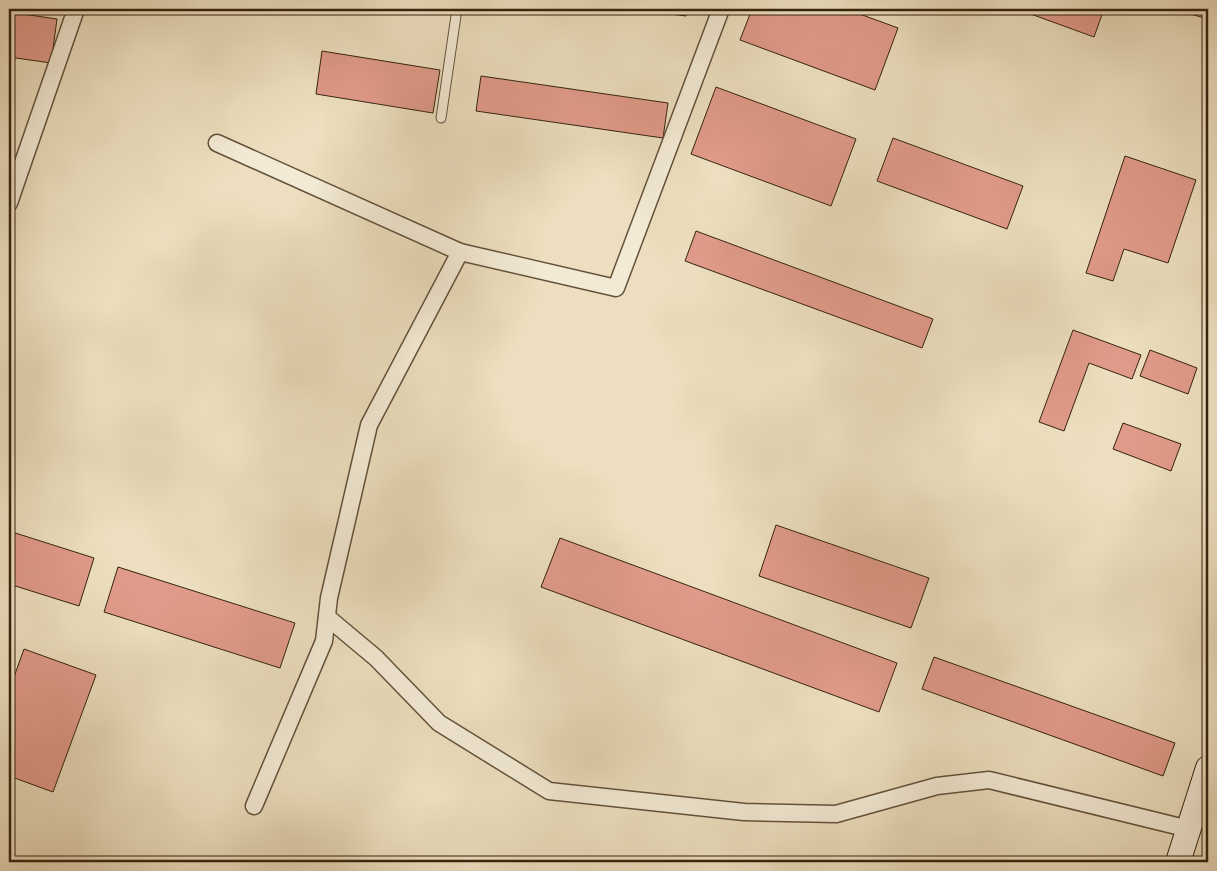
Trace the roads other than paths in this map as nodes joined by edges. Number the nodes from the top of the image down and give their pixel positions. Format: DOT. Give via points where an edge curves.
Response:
graph roads {
  1 [pos="76,9"];
  2 [pos="457,9"];
  3 [pos="721,9"];
  4 [pos="441,118"];
  5 [pos="217,143"];
  6 [pos="9,203"];
  7 [pos="460,252"];
  8 [pos="327,617"];
  9 [pos="1208,768"];
  10 [pos="254,806"];
  11 [pos="1188,829"];
  12 [pos="1178,862"];
  1 -- 6 [label="street"];
  2 -- 4 [label="lane"];
  3 -- 7 [label="street" via="616,288"];
  5 -- 7 [label="street"];
  7 -- 8 [label="street" via="368,425"];
  8 -- 10 [label="street" via="324,640"];
  8 -- 11 [label="street" via="376,658 439,723 549,791 744,812 836,814 937,786 989,780"];
  9 -- 11 [label="street"];
  11 -- 12 [label="street"];
}
